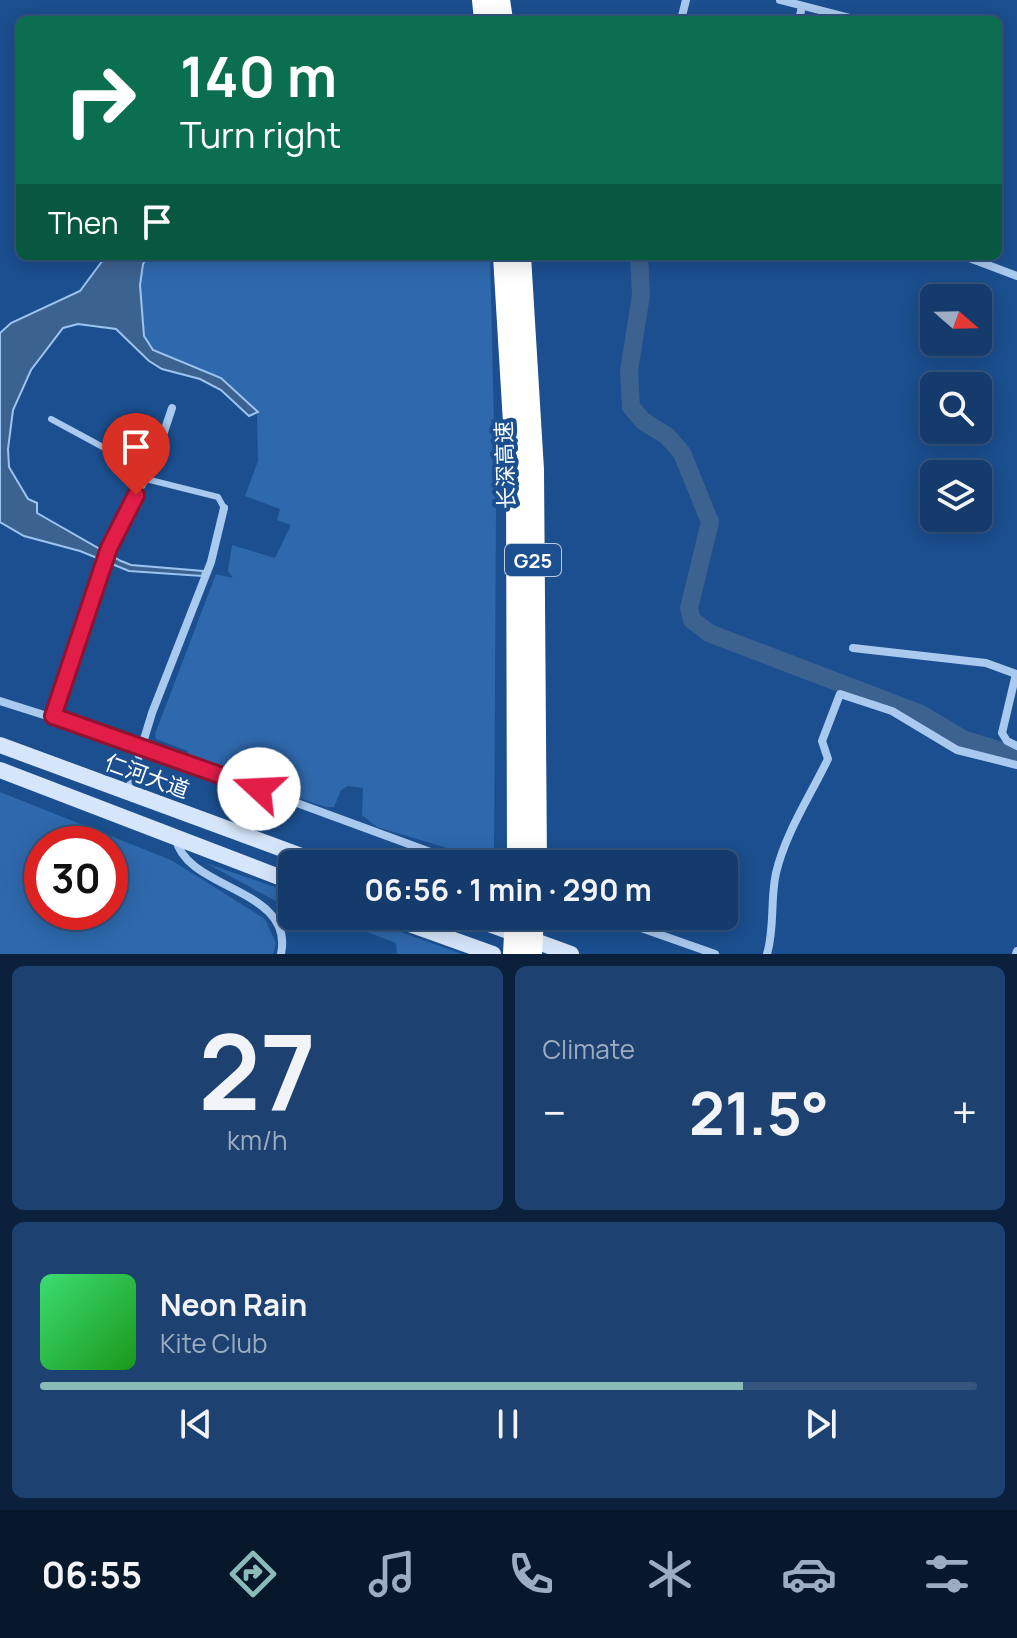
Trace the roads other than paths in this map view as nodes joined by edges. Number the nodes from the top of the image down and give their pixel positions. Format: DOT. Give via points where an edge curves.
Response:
graph roads {
  1 [pos="780,0"];
  2 [pos="802,6"];
  3 [pos="800,16"];
  4 [pos="842,16"];
  5 [pos="504,260"];
  6 [pos="520,260"];
  7 [pos="975,260"];
  8 [pos="1017,276"];
  9 [pos="172,408"];
  10 [pos="51,419"];
  11 [pos="152,468"];
  12 [pos="146,479"];
  13 [pos="224,508"];
  14 [pos="853,648"];
  15 [pos="0,701"];
  16 [pos="53,716"];
  17 [pos="0,745"];
  18 [pos="142,746"];
  19 [pos="1017,746"];
  20 [pos="1017,765"];
  21 [pos="0,770"];
  22 [pos="128,792"];
  23 [pos="176,839"];
  24 [pos="285,850"];
  25 [pos="425,850"];
  26 [pos="518,850"];
  27 [pos="536,850"];
  28 [pos="278,877"];
  29 [pos="426,930"];
  30 [pos="505,930"];
  31 [pos="515,930"];
  32 [pos="532,930"];
  33 [pos="647,930"];
  34 [pos="281,954"];
  35 [pos="493,954"];
  36 [pos="514,954"];
  37 [pos="531,954"];
  38 [pos="571,954"];
  39 [pos="715,954"];
  40 [pos="767,954"];
  1 -- 2 [label="street"];
  2 -- 3 [label="street"];
  2 -- 4 [label="street"];
  5 -- 26 [label="highway, 长深高速 / G25" via="517,473"];
  6 -- 27 [label="highway, 长深高速 / G25" via="533,470"];
  7 -- 8 [label="street"];
  9 -- 11 [label="street"];
  10 -- 11 [label="lane"];
  11 -- 12 [label="street"];
  12 -- 13 [label="lane" via="218,497"];
  12 -- 16 [label="street" via="109,548"];
  13 -- 18 [label="street" via="211,562"];
  14 -- 19 [label="street" via="986,663 1016,674 1002,733"];
  15 -- 16 [label="street"];
  16 -- 18 [label="street"];
  17 -- 22 [label="main road, 仁河大道"];
  18 -- 22 [label="street"];
  18 -- 25 [label="street"];
  20 -- 40 [label="street" via="957,750 892,711 840,694 822,741 828,759 776,875"];
  21 -- 23 [label="main road"];
  22 -- 24 [label="main road, 仁河大道"];
  23 -- 28 [label="main road"];
  23 -- 34 [label="street" via="187,861 273,916 281,932"];
  29 -- 35 [label="main road"];
  30 -- 38 [label="main road"];
  31 -- 36 [label="highway, bridge"];
  32 -- 37 [label="highway, bridge"];
  33 -- 39 [label="street"];
}
